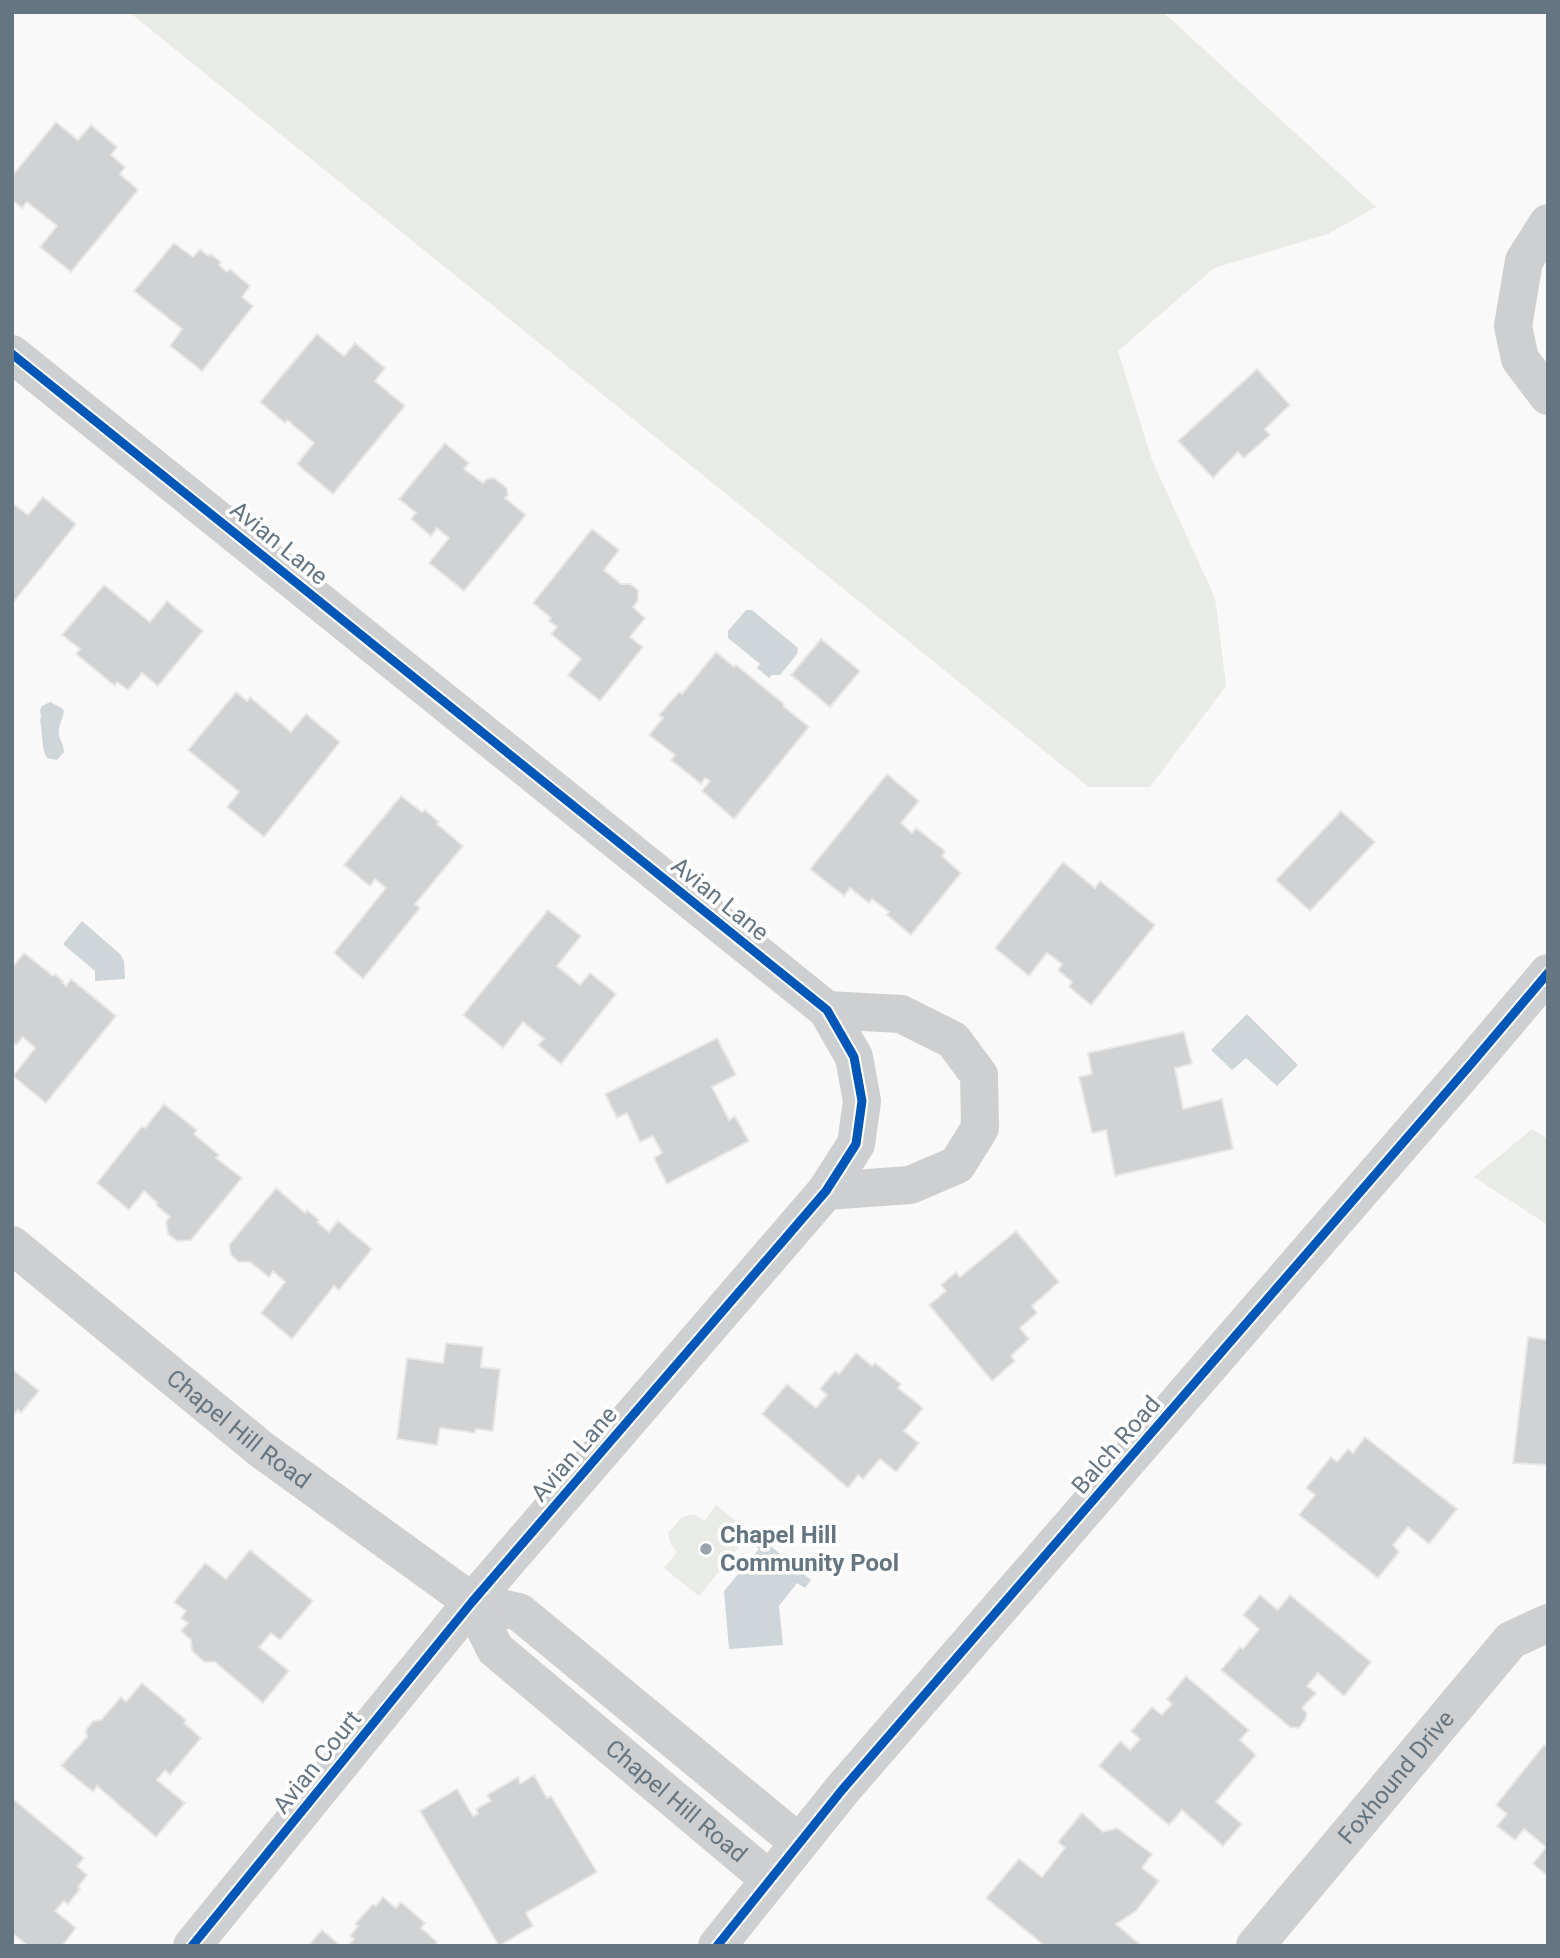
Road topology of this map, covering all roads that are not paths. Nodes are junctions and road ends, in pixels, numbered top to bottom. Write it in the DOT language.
graph roads {
  1 [pos="1548,223"];
  2 [pos="12,354"];
  3 [pos="1548,396"];
  4 [pos="1548,973"];
  5 [pos="827,1010"];
  6 [pos="826,1191"];
  7 [pos="12,1245"];
  8 [pos="472,1602"];
  9 [pos="1548,1623"];
  10 [pos="799,1843"];
  11 [pos="769,1880"];
  12 [pos="192,1946"];
  13 [pos="717,1946"];
  14 [pos="1255,1946"];
  1 -- 3 [label="street"];
  2 -- 5 [label="street, Avian Lane"];
  4 -- 10 [label="street, Balch Road"];
  5 -- 6 [label="street, Avian Lane"];
  5 -- 6 [label="street"];
  6 -- 8 [label="street, Avian Lane"];
  7 -- 8 [label="street, Chapel Hill Road"];
  8 -- 10 [label="street, Chapel Hill Road"];
  8 -- 11 [label="street, Chapel Hill Road"];
  8 -- 12 [label="street, Avian Court"];
  9 -- 14 [label="street, Foxhound Drive"];
  10 -- 11 [label="street, Balch Road"];
  11 -- 13 [label="street, Balch Road"];
}
